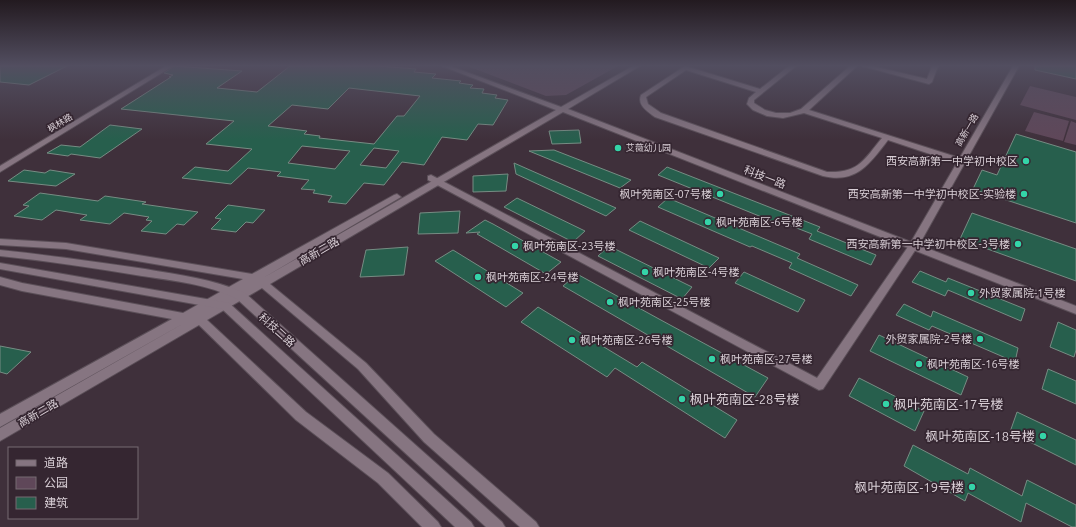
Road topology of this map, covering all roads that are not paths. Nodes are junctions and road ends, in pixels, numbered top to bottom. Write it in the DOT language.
graph roads {
  1 [pos="130,91"];
  2 [pos="513,91"];
  3 [pos="588,91"];
  4 [pos="591,91"];
  5 [pos="652,91"];
  6 [pos="760,91"];
  7 [pos="827,91"];
  8 [pos="1002,91"];
  9 [pos="559,108"];
  10 [pos="804,111"];
  11 [pos="886,138"];
  12 [pos="960,162"];
  13 [pos="0,170"];
  14 [pos="434,180"];
  15 [pos="0,242"];
  16 [pos="913,246"];
  17 [pos="0,253"];
  18 [pos="0,266"];
  19 [pos="260,280"];
  20 [pos="0,281"];
  21 [pos="237,294"];
  22 [pos="210,302"];
  23 [pos="225,306"];
  24 [pos="1076,310"];
  25 [pos="184,317"];
  26 [pos="200,320"];
  27 [pos="0,421"];
  28 [pos="0,435"];
  29 [pos="433,527"];
  30 [pos="466,527"];
  31 [pos="497,527"];
  32 [pos="531,527"];
  1 -- 13 [label="street, 枫林路"];
  2 -- 9 [label="street, 科技一路"];
  3 -- 9 [label="street, 高新二路"];
  4 -- 9 [label="street, 高新二路"];
  5 -- 11 [label="street"];
  6 -- 10 [label="street"];
  7 -- 10 [label="street"];
  8 -- 12 [label="street, 高新一路"];
  9 -- 14 [label="street, 高新二路"];
  9 -- 16 [label="street, 科技一路"];
  10 -- 11 [label="street"];
  11 -- 12 [label="street"];
  12 -- 16 [label="street, 高新一路"];
  14 -- 16 [label="street, 高新一路"];
  14 -- 19 [label="street, 高新二路"];
  15 -- 19 [label="street"];
  16 -- 24 [label="street, 科技一路"];
  17 -- 21 [label="street, 科技二路"];
  18 -- 22 [label="street, 科技二路"];
  19 -- 21 [label="street, 高新二路"];
  19 -- 32 [label="street"];
  20 -- 25 [label="street"];
  21 -- 22 [label="street, 高新二路"];
  21 -- 23 [label="street, 高新二路"];
  21 -- 31 [label="street, 科技二路"];
  22 -- 23 [label="street, 科技二路"];
  22 -- 25 [label="street, 高新二路"];
  23 -- 26 [label="street, 高新二路"];
  23 -- 30 [label="street, 科技二路"];
  25 -- 26 [label="street"];
  25 -- 27 [label="street, 高新二路"];
  26 -- 28 [label="street, 高新二路"];
  26 -- 29 [label="street"];
}
